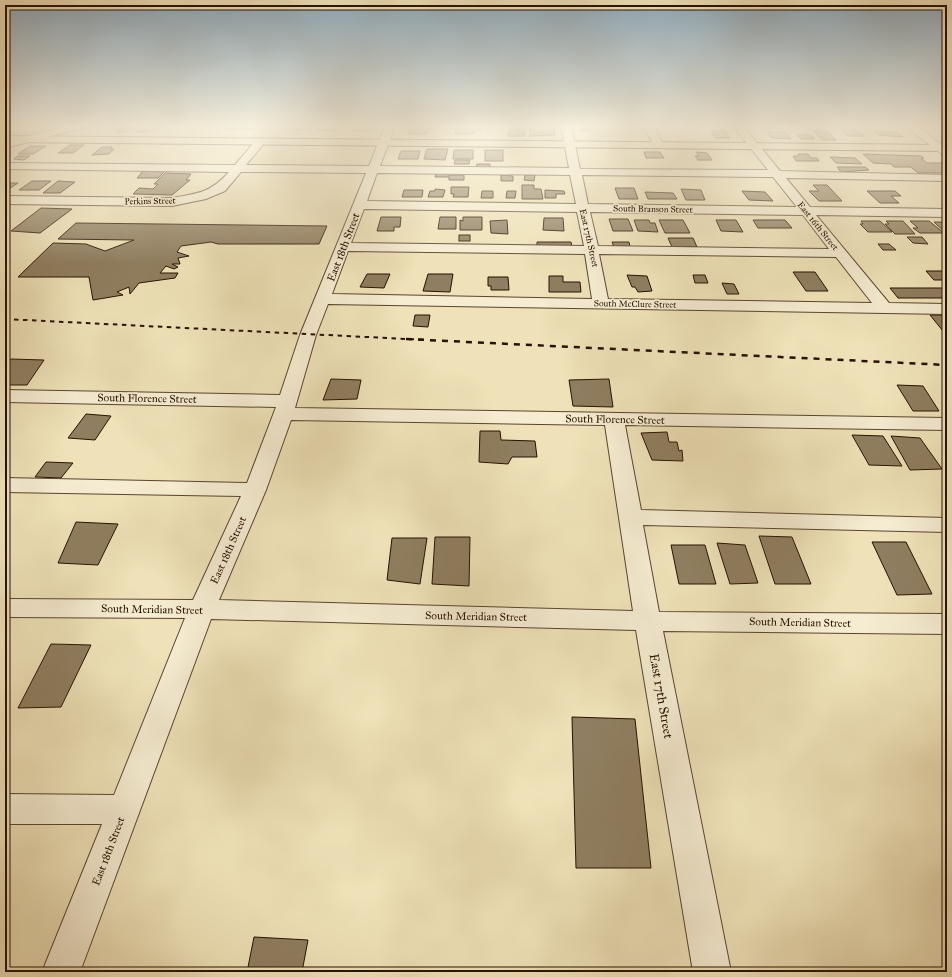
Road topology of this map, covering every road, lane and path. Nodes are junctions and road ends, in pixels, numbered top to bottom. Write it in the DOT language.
graph roads {
  1 [pos="372,171"];
  2 [pos="234,172"];
  3 [pos="432,172"];
  4 [pos="774,172"];
  5 [pos="575,173"];
  6 [pos="776,174"];
  7 [pos="947,178"];
  8 [pos="5,200"];
  9 [pos="359,205"];
  10 [pos="582,208"];
  11 [pos="806,211"];
  12 [pos="947,212"];
  13 [pos="343,247"];
  14 [pos="593,251"];
  15 [pos="839,253"];
  16 [pos="322,299"];
  17 [pos="601,303"];
  18 [pos="884,308"];
  19 [pos="947,308"];
  20 [pos="5,396"];
  21 [pos="286,407"];
  22 [pos="614,419"];
  23 [pos="947,424"];
  24 [pos="5,485"];
  25 [pos="255,490"];
  26 [pos="630,517"];
  27 [pos="947,526"];
  28 [pos="5,608"];
  29 [pos="202,609"];
  30 [pos="648,621"];
  31 [pos="947,624"];
  32 [pos="5,809"];
  33 [pos="124,810"];
  34 [pos="61,972"];
  35 [pos="712,972"];
  1 -- 9 [label="street, East 18th Street"];
  2 -- 8 [label="street, Perkins Street"];
  3 -- 5 [label="street"];
  4 -- 6 [label="street, East 16th Street"];
  5 -- 6 [label="street"];
  5 -- 10 [label="street, East 17th Street"];
  6 -- 7 [label="street"];
  6 -- 11 [label="street, East 16th Street"];
  9 -- 10 [label="street, South Branson Street"];
  9 -- 13 [label="street, East 18th Street"];
  10 -- 11 [label="street, South Branson Street"];
  10 -- 14 [label="street, East 17th Street"];
  11 -- 12 [label="street, South Branson Street"];
  11 -- 15 [label="street, East 16th Street"];
  13 -- 14 [label="street"];
  13 -- 16 [label="street, East 18th Street"];
  14 -- 15 [label="street"];
  14 -- 17 [label="street, East 17th Street"];
  15 -- 18 [label="street, East 16th Street"];
  16 -- 17 [label="street, South McClure Street"];
  16 -- 21 [label="street, East 18th Street"];
  17 -- 18 [label="street, South McClure Street"];
  18 -- 19 [label="street, South McClure Street"];
  20 -- 21 [label="street, South Florence Street"];
  21 -- 22 [label="street, South Florence Street"];
  21 -- 25 [label="street, East 18th Street"];
  22 -- 23 [label="street, South Florence Street"];
  22 -- 26 [label="street, East 17th Street"];
  24 -- 25 [label="street"];
  25 -- 29 [label="street, East 18th Street"];
  26 -- 27 [label="street"];
  26 -- 30 [label="street, East 17th Street"];
  28 -- 29 [label="street, South Meridian Street"];
  29 -- 30 [label="street, South Meridian Street"];
  29 -- 33 [label="street, East 18th Street"];
  30 -- 31 [label="street, South Meridian Street"];
  30 -- 35 [label="street, East 17th Street"];
  32 -- 33 [label="street"];
  33 -- 34 [label="street, East 18th Street"];
}
